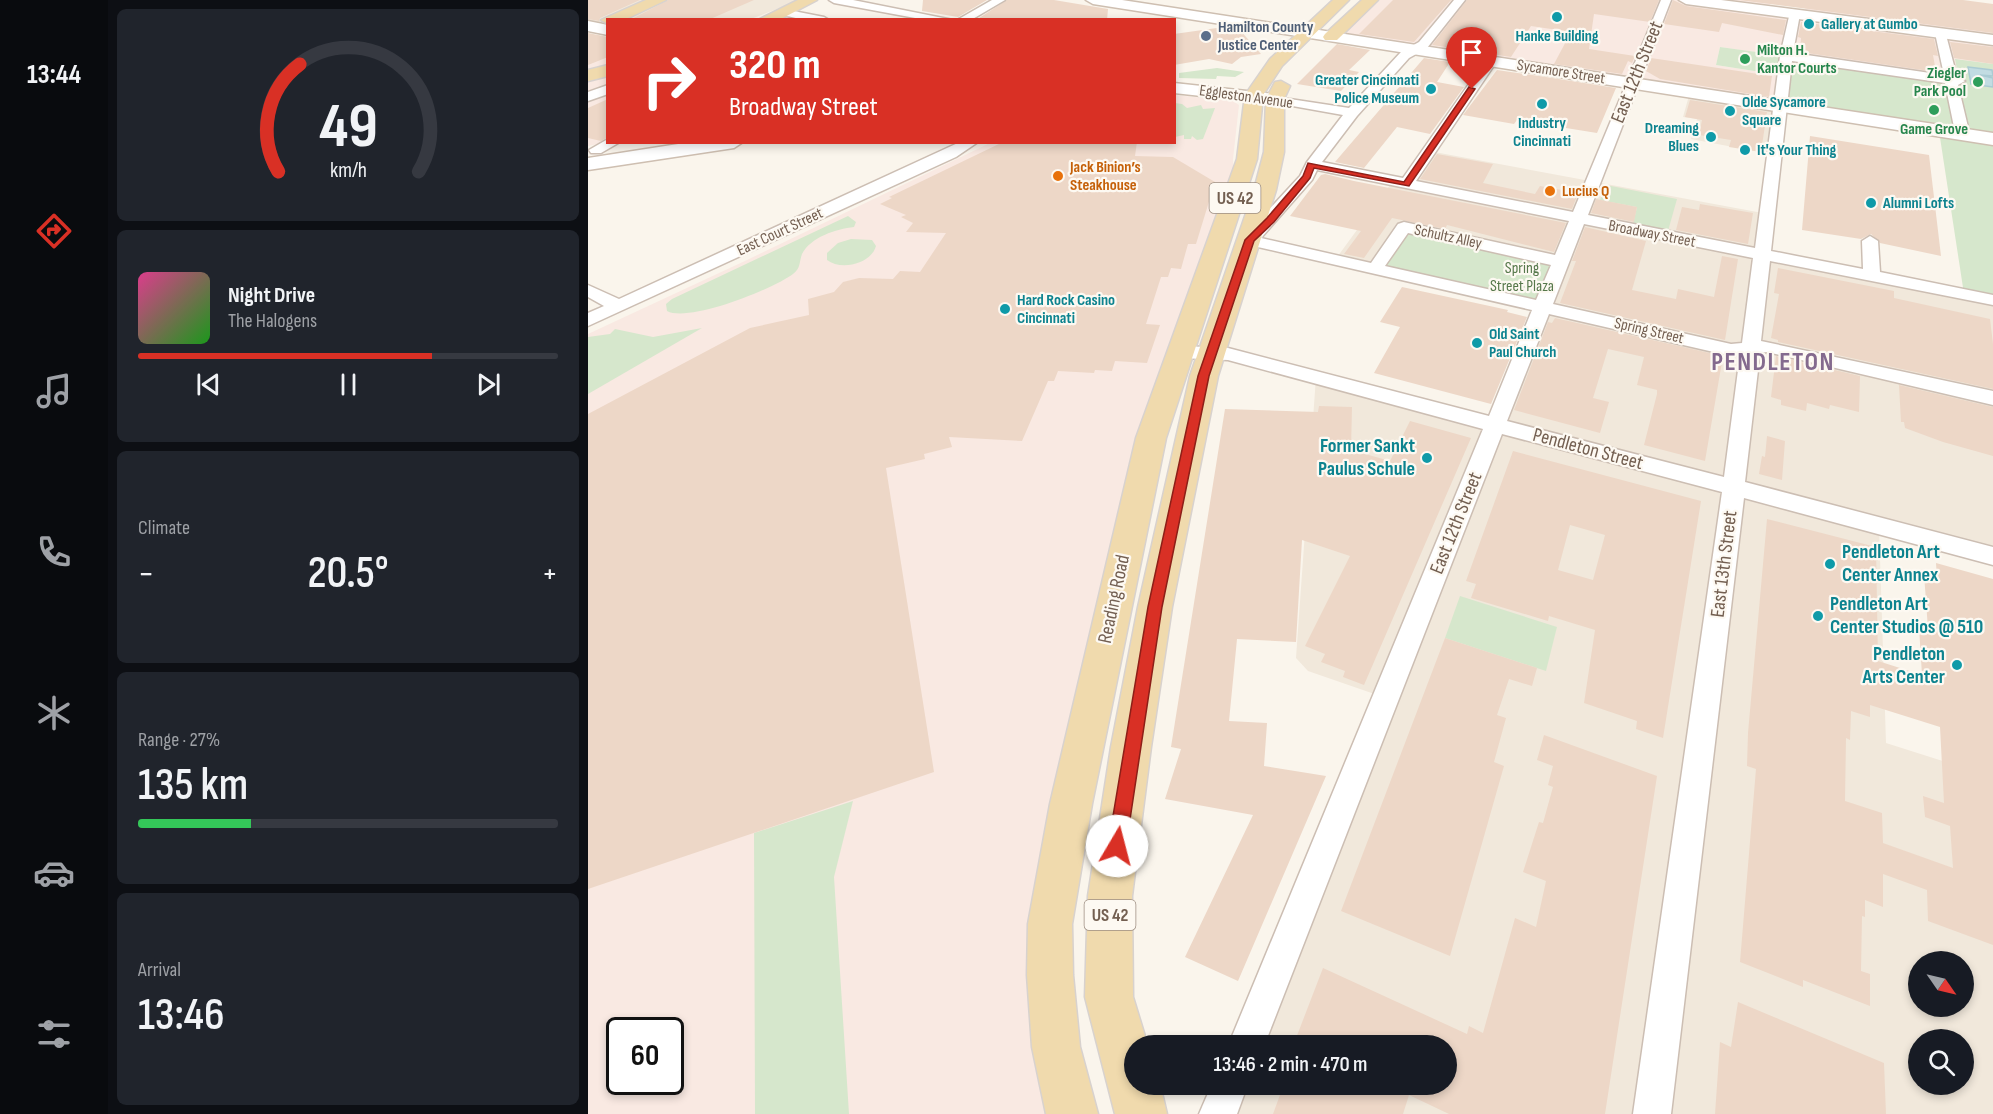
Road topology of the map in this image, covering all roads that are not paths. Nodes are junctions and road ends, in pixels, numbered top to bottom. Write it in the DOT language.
graph roads {
  1 [pos="659,0"];
  2 [pos="810,0"];
  3 [pos="834,0"];
  4 [pos="999,0"];
  5 [pos="1093,0"];
  6 [pos="1342,0"];
  7 [pos="1371,0"];
  8 [pos="1460,0"];
  9 [pos="1666,0"];
  10 [pos="1686,0"];
  11 [pos="1820,0"];
  12 [pos="1122,2"];
  13 [pos="783,12"];
  14 [pos="1794,14"];
  15 [pos="1818,17"];
  16 [pos="613,18"];
  17 [pos="770,18"];
  18 [pos="814,18"];
  19 [pos="937,18"];
  20 [pos="966,18"];
  21 [pos="1306,33"];
  22 [pos="1941,33"];
  23 [pos="1331,37"];
  24 [pos="1993,40"];
  25 [pos="1415,50"];
  26 [pos="1311,54"];
  27 [pos="1786,56"];
  28 [pos="1491,61"];
  29 [pos="606,70"];
  30 [pos="1293,72"];
  31 [pos="588,76"];
  32 [pos="1955,80"];
  33 [pos="1633,83"];
  34 [pos="1176,88"];
  35 [pos="606,90"];
  36 [pos="1265,97"];
  37 [pos="588,98"];
  38 [pos="1780,106"];
  39 [pos="1352,112"];
  40 [pos="1961,127"];
  41 [pos="1993,139"];
  42 [pos="644,144"];
  43 [pos="706,144"];
  44 [pos="967,144"];
  45 [pos="596,152"];
  46 [pos="1311,165"];
  47 [pos="1406,185"];
  48 [pos="1578,219"];
  49 [pos="1249,240"];
  50 [pos="1870,241"];
  51 [pos="1763,255"];
  52 [pos="1562,262"];
  53 [pos="1375,269"];
  54 [pos="1872,276"];
  55 [pos="588,290"];
  56 [pos="1993,300"];
  57 [pos="618,306"];
  58 [pos="1543,308"];
  59 [pos="588,320"];
  60 [pos="1751,348"];
  61 [pos="1196,353"];
  62 [pos="1993,398"];
  63 [pos="1496,424"];
  64 [pos="1734,488"];
  65 [pos="1993,556"];
  66 [pos="1250,1035"];
  67 [pos="1124,1049"];
  68 [pos="1137,1095"];
  69 [pos="1226,1095"];
  70 [pos="1072,1114"];
  71 [pos="1141,1114"];
  72 [pos="1218,1114"];
  73 [pos="1652,1114"];
  1 -- 16 [label="main road"];
  2 -- 13 [label="main road"];
  3 -- 19 [label="street"];
  4 -- 20 [label="street"];
  5 -- 12 [label="main road, Sycamore Street"];
  6 -- 21 [label="main road, US 42"];
  7 -- 23 [label="main road"];
  8 -- 25 [label="street, Reading Road"];
  9 -- 33 [label="street, East 12th Street"];
  10 -- 14 [label="main road"];
  11 -- 15 [label="main road"];
  12 -- 21 [label="main road, Sycamore Street"];
  13 -- 17 [label="main road"];
  13 -- 18 [label="street"];
  14 -- 15 [label="main road"];
  14 -- 27 [label="street, East 13th Street"];
  15 -- 22 [label="main road"];
  21 -- 23 [label="main road, Sycamore Street"];
  21 -- 36 [label="main road, US 42"];
  22 -- 24 [label="main road"];
  22 -- 32 [label="street"];
  23 -- 25 [label="main road, Sycamore Street"];
  23 -- 26 [label="main road"];
  25 -- 28 [label="main road, Sycamore Street"];
  25 -- 39 [label="street, Reading Road"];
  27 -- 32 [label="street"];
  27 -- 38 [label="street, East 13th Street"];
  28 -- 33 [label="main road, Sycamore Street"];
  28 -- 47 [label="street"];
  29 -- 31 [label="main road"];
  30 -- 36 [label="main road, US 42"];
  32 -- 40 [label="street"];
  33 -- 38 [label="main road, Sycamore Street"];
  33 -- 48 [label="street, East 12th Street"];
  34 -- 36 [label="main road, Eggleston Avenue"];
  35 -- 37 [label="street"];
  36 -- 39 [label="street, Eggleston Avenue"];
  36 -- 49 [label="main road, Reading Road / US 42"];
  36 -- 61 [label="main road, Reading Road / US 42"];
  38 -- 41 [label="main road, Sycamore Street"];
  38 -- 51 [label="street, East 13th Street"];
  39 -- 46 [label="street, Reading Road"];
  42 -- 45 [label="main road"];
  43 -- 45 [label="main road"];
  44 -- 57 [label="street, East Court Street"];
  46 -- 47 [label="street, Broadway Street"];
  46 -- 49 [label="street, Reading Road"];
  47 -- 48 [label="street, Broadway Street"];
  48 -- 51 [label="street, Broadway Street"];
  48 -- 52 [label="street, East 12th Street"];
  49 -- 53 [label="street, Spring Street"];
  49 -- 61 [label="main road, Reading Road / US 42"];
  50 -- 54 [label="street"];
  51 -- 54 [label="street, Broadway Street"];
  51 -- 60 [label="street, East 13th Street"];
  52 -- 53 [label="street, Schultz Alley"];
  52 -- 58 [label="street, East 12th Street"];
  53 -- 58 [label="street, Spring Street"];
  54 -- 56 [label="street, Broadway Street"];
  55 -- 57 [label="street"];
  57 -- 59 [label="street, East Court Street"];
  58 -- 60 [label="street, Spring Street"];
  58 -- 63 [label="street, East 12th Street"];
  60 -- 62 [label="street, Spring Street"];
  60 -- 64 [label="street, East 13th Street"];
  61 -- 63 [label="street, Pendleton Street"];
  61 -- 67 [label="main road, Reading Road / US 42"];
  61 -- 70 [label="main road, Reading Road / US 42"];
  63 -- 64 [label="street, Pendleton Street"];
  63 -- 66 [label="street, East 12th Street"];
  64 -- 65 [label="street, Pendleton Street"];
  64 -- 73 [label="street, East 13th Street"];
  68 -- 71 [label="main road, Reading Road / US 42"];
  69 -- 72 [label="street"];
}
